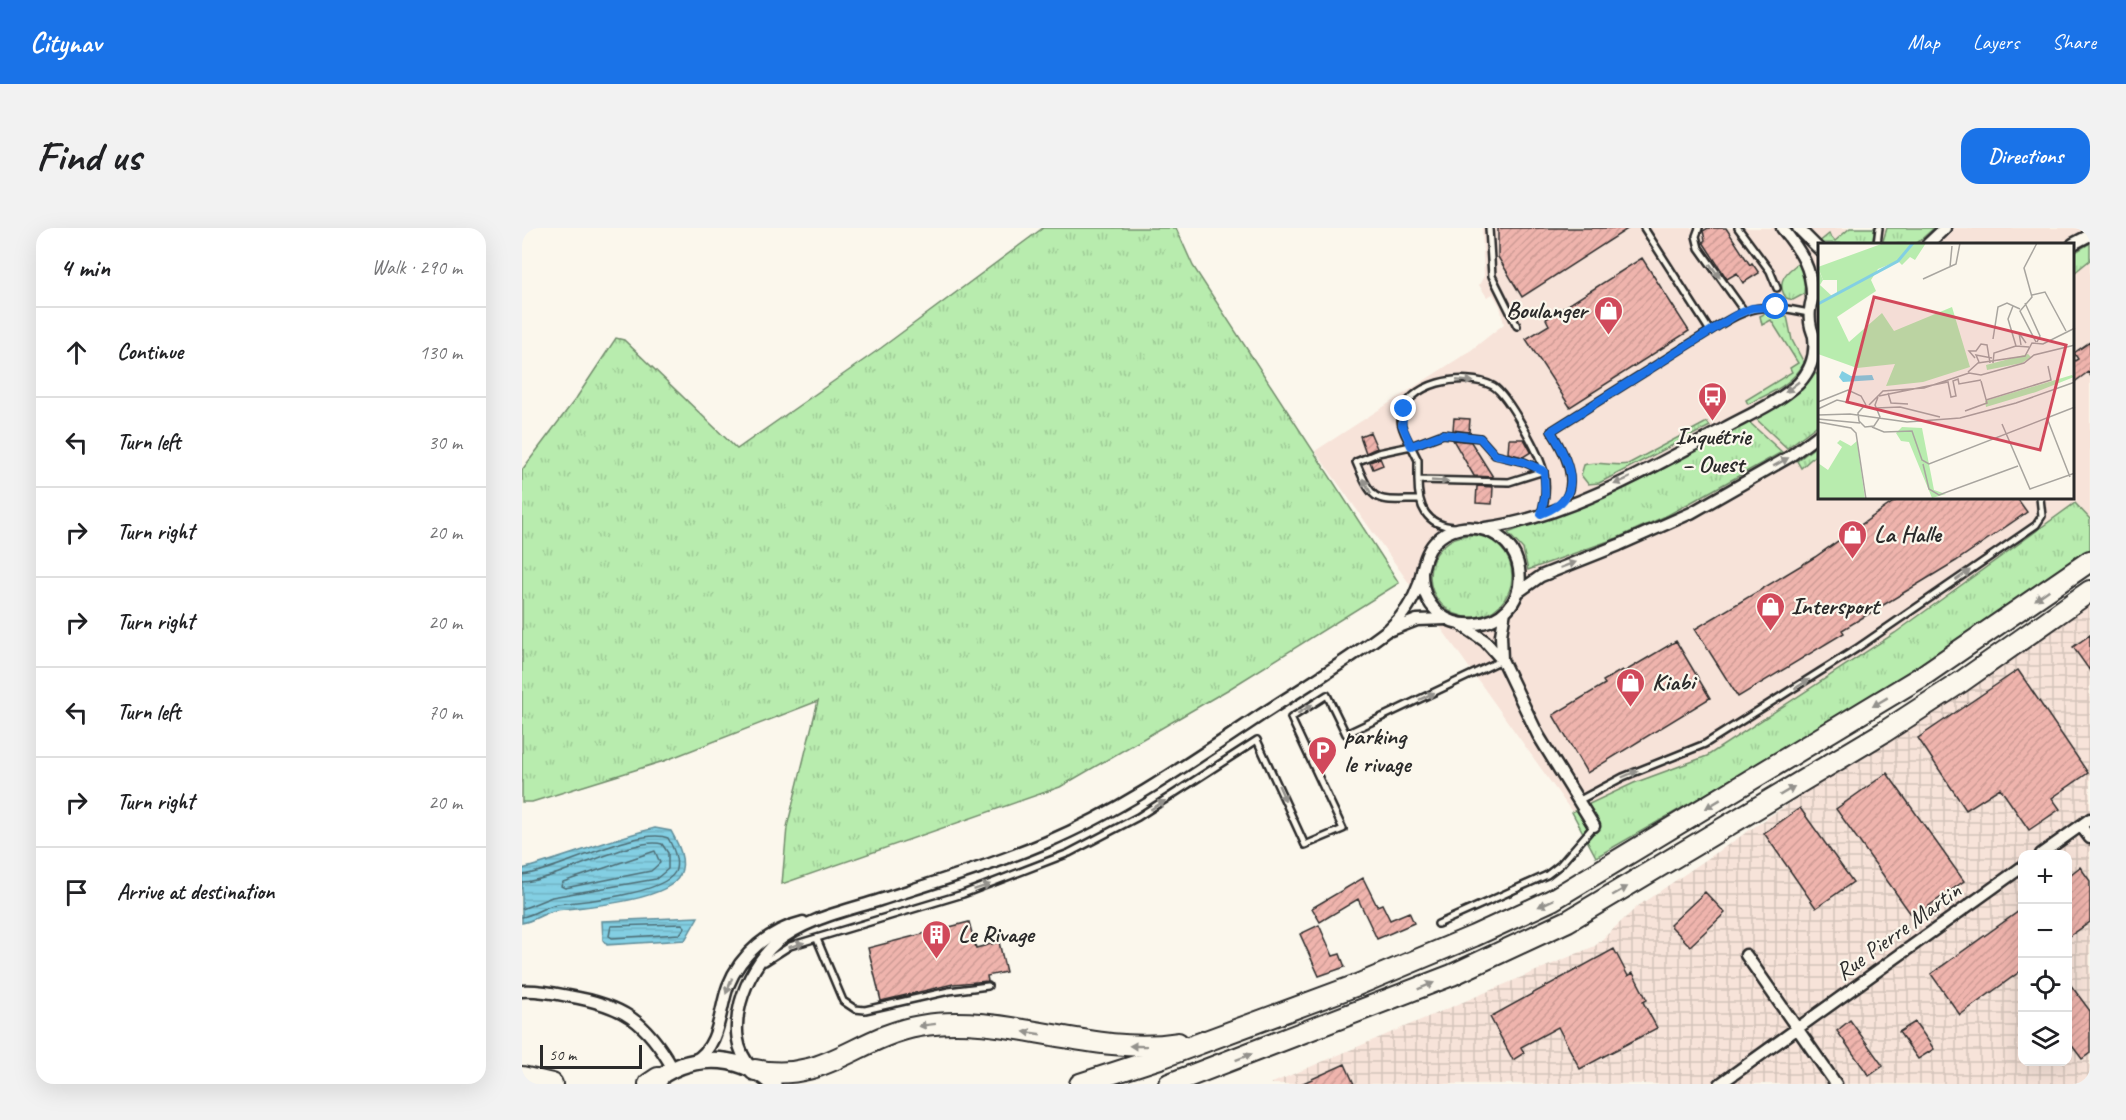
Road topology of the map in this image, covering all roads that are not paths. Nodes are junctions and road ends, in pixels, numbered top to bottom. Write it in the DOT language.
graph roads {
  1 [pos="1489,228"];
  2 [pos="1644,228"];
  3 [pos="1699,228"];
  4 [pos="1738,228"];
  5 [pos="1782,228"];
  6 [pos="1798,228"];
  7 [pos="1879,228"];
  8 [pos="1945,228"];
  9 [pos="2090,235"];
  10 [pos="1877,243"];
  11 [pos="1929,243"];
  12 [pos="2075,243"];
  13 [pos="1818,248"];
  14 [pos="1777,288"];
  15 [pos="1818,288"];
  16 [pos="1812,298"];
  17 [pos="1744,311"];
  18 [pos="1809,313"];
  19 [pos="1517,326"];
  20 [pos="1710,332"];
  21 [pos="1817,341"];
  22 [pos="1818,436"];
  23 [pos="1411,446"];
  24 [pos="1544,471"];
  25 [pos="1418,480"];
  26 [pos="1419,500"];
  27 [pos="2040,500"];
  28 [pos="1556,509"];
  29 [pos="1541,514"];
  30 [pos="1464,527"];
  31 [pos="1482,528"];
  32 [pos="2090,561"];
  33 [pos="1422,572"];
  34 [pos="2090,591"];
  35 [pos="1517,593"];
  36 [pos="1505,611"];
  37 [pos="1446,619"];
  38 [pos="1461,624"];
  39 [pos="1378,637"];
  40 [pos="1502,660"];
  41 [pos="1578,801"];
  42 [pos="2085,822"];
  43 [pos="1594,826"];
  44 [pos="2090,838"];
  45 [pos="2048,850"];
  46 [pos="2018,870"];
  47 [pos="821,918"];
  48 [pos="1438,924"];
  49 [pos="817,939"];
  50 [pos="1746,955"];
  51 [pos="748,977"];
  52 [pos="988,987"];
  53 [pos="522,991"];
  54 [pos="1257,1023"];
  55 [pos="1797,1029"];
  56 [pos="691,1062"];
  57 [pos="755,1070"];
  58 [pos="522,1077"];
  59 [pos="658,1079"];
  60 [pos="552,1084"];
  61 [pos="773,1084"];
  62 [pos="1080,1084"];
  63 [pos="1170,1084"];
  64 [pos="1720,1084"];
  65 [pos="1836,1084"];
  1 -- 19 [label="lane"];
  2 -- 20 [label="lane"];
  3 -- 17 [label="lane, one-way"];
  4 -- 14 [label="lane"];
  5 -- 16 [label="street"];
  6 -- 13 [label="street"];
  7 -- 10 [label="lane"];
  8 -- 11 [label="street"];
  9 -- 12 [label="street"];
  15 -- 16 [label="street"];
  16 -- 18 [label="street"];
  17 -- 18 [label="lane"];
  17 -- 20 [label="lane"];
  18 -- 21 [label="street"];
  20 -- 28 [label="lane"];
  21 -- 28 [label="street, one-way"];
  35 -- 22 [label="street, one-way"];
  23 -- 24 [label="lane"];
  23 -- 24 [label="lane, one-way"];
  23 -- 25 [label="lane"];
  26 -- 23 [label="lane, one-way"];
  25 -- 24 [label="lane, one-way"];
  24 -- 29 [label="lane"];
  25 -- 26 [label="lane"];
  26 -- 30 [label="lane"];
  41 -- 27 [label="lane, one-way"];
  28 -- 29 [label="street"];
  29 -- 31 [label="street"];
  30 -- 31 [label="street"];
  30 -- 33 [label="street"];
  31 -- 35 [label="street"];
  32 -- 54 [label="highway, one-way"];
  33 -- 37 [label="street"];
  33 -- 39 [label="street"];
  63 -- 34 [label="highway, one-way"];
  35 -- 36 [label="street"];
  36 -- 38 [label="street"];
  36 -- 40 [label="street"];
  37 -- 38 [label="street"];
  37 -- 39 [label="street"];
  38 -- 40 [label="street"];
  39 -- 47 [label="street"];
  40 -- 41 [label="street"];
  49 -- 40 [label="lane, one-way"];
  41 -- 43 [label="street"];
  42 -- 44 [label="street"];
  42 -- 45 [label="street"];
  43 -- 48 [label="lane"];
  46 -- 55 [label="street, Rue Pierre Martin"];
  47 -- 51 [label="street"];
  47 -- 56 [label="street, one-way"];
  51 -- 49 [label="lane, one-way"];
  49 -- 52 [label="lane"];
  50 -- 55 [label="street"];
  51 -- 57 [label="street"];
  53 -- 59 [label="street"];
  54 -- 57 [label="highway, one-way"];
  54 -- 62 [label="highway"];
  55 -- 64 [label="street, Rue Pierre Martin"];
  55 -- 65 [label="street"];
  56 -- 57 [label="street"];
  56 -- 59 [label="street"];
  57 -- 61 [label="street"];
  58 -- 60 [label="highway"];
}
